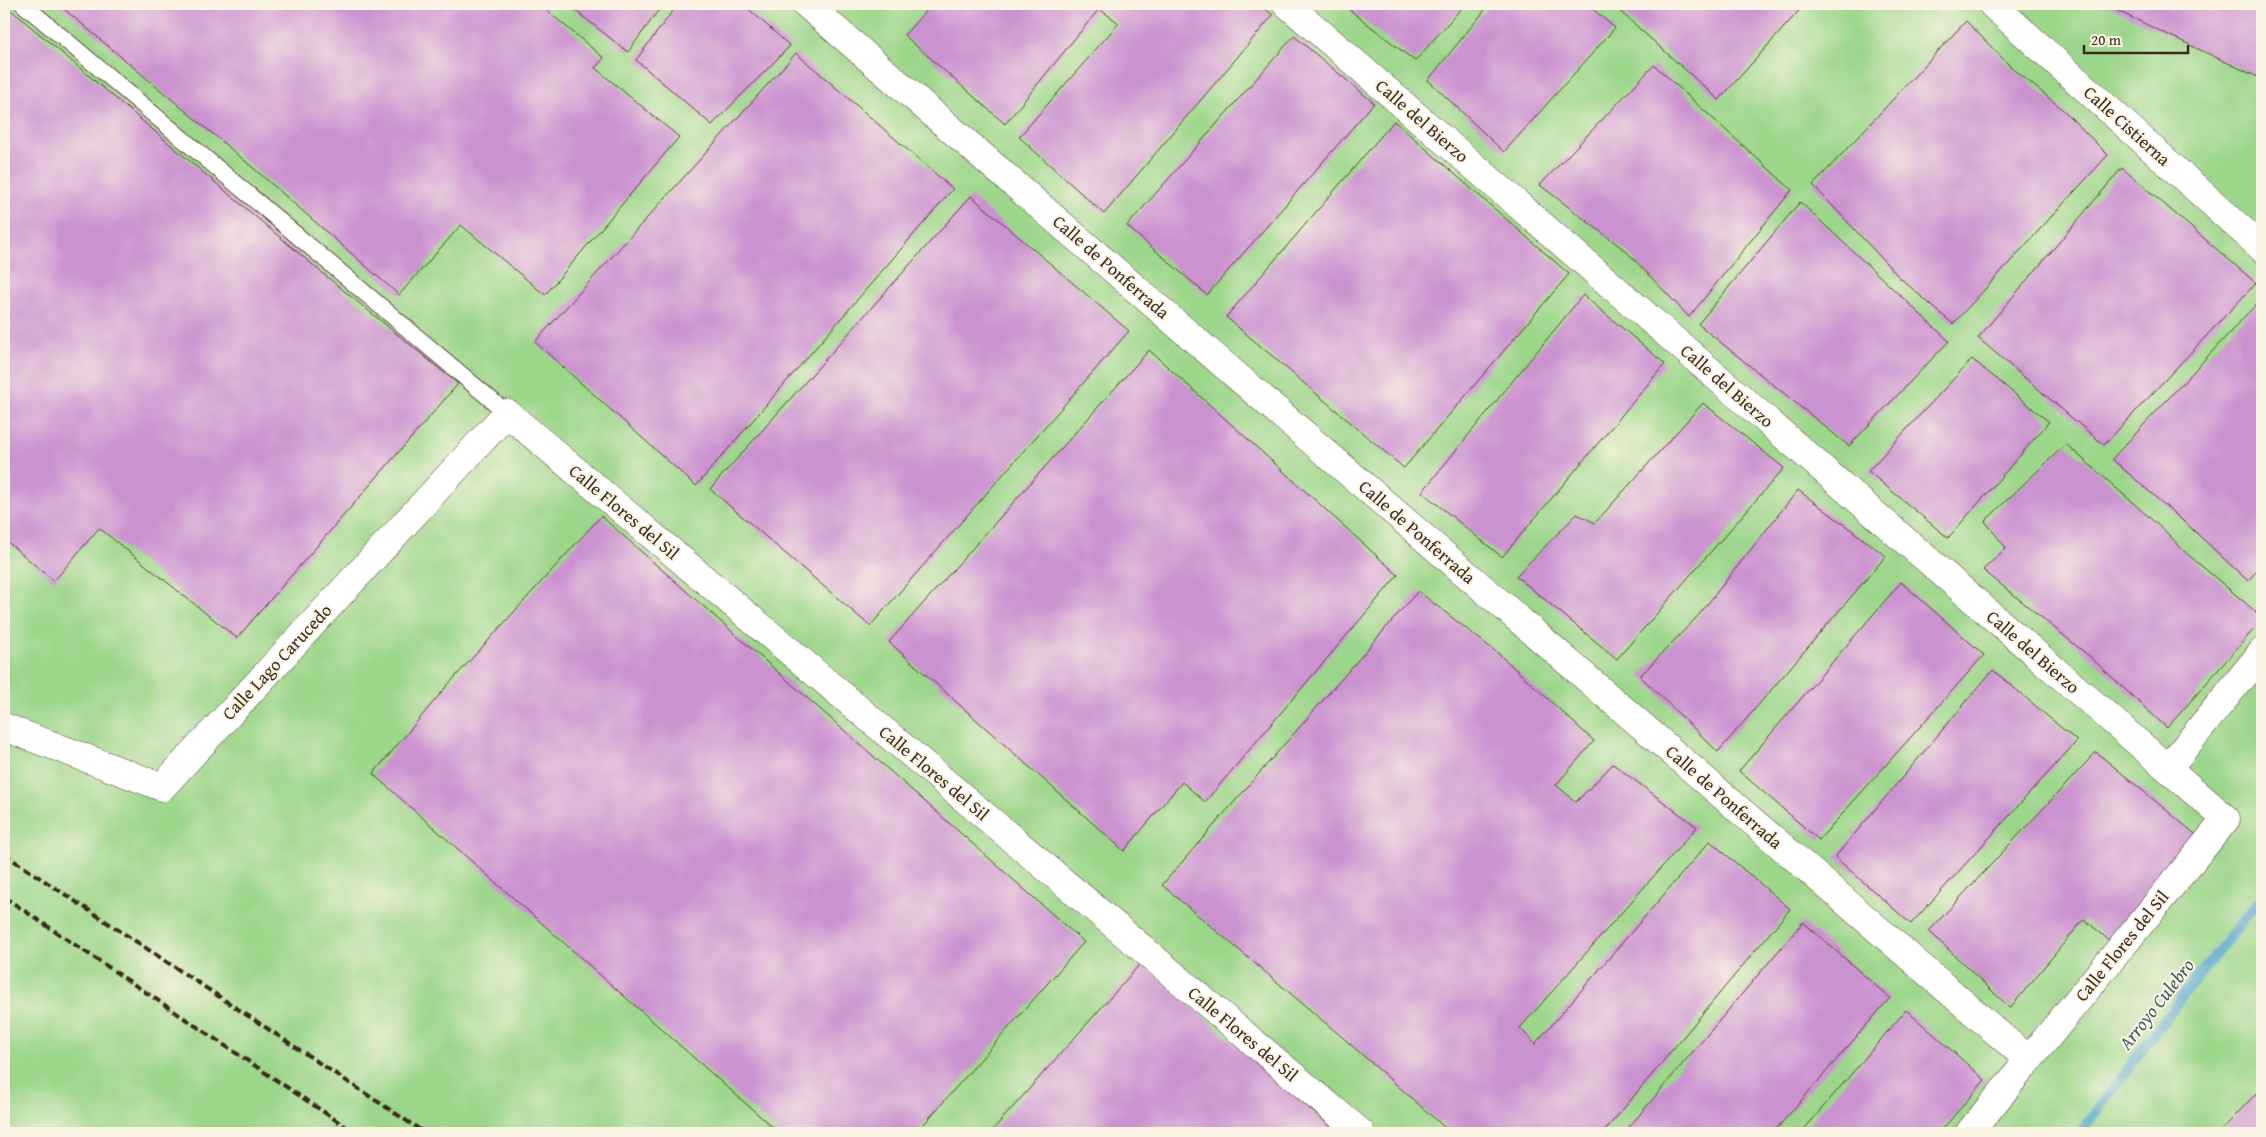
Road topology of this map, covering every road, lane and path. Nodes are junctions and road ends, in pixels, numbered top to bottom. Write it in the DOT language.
graph roads {
  1 [pos="22,4"];
  2 [pos="806,4"];
  3 [pos="1287,4"];
  4 [pos="1992,4"];
  5 [pos="2262,248"];
  6 [pos="507,413"];
  7 [pos="2262,652"];
  8 [pos="4,727"];
  9 [pos="2168,768"];
  10 [pos="2029,1060"];
  11 [pos="1361,1133"];
  12 [pos="1969,1133"];
  1 -- 6 [label="lane"];
  2 -- 10 [label="street, Calle de Ponferrada"];
  3 -- 9 [label="street, Calle del Bierzo"];
  4 -- 5 [label="street, Calle Cistierna"];
  6 -- 8 [label="street, Calle Lago Carucedo"];
  6 -- 11 [label="street, Calle Flores del Sil"];
  7 -- 9 [label="street"];
  9 -- 10 [label="street, Calle Flores del Sil"];
  10 -- 12 [label="street, Calle Flores del Sil"];
}
